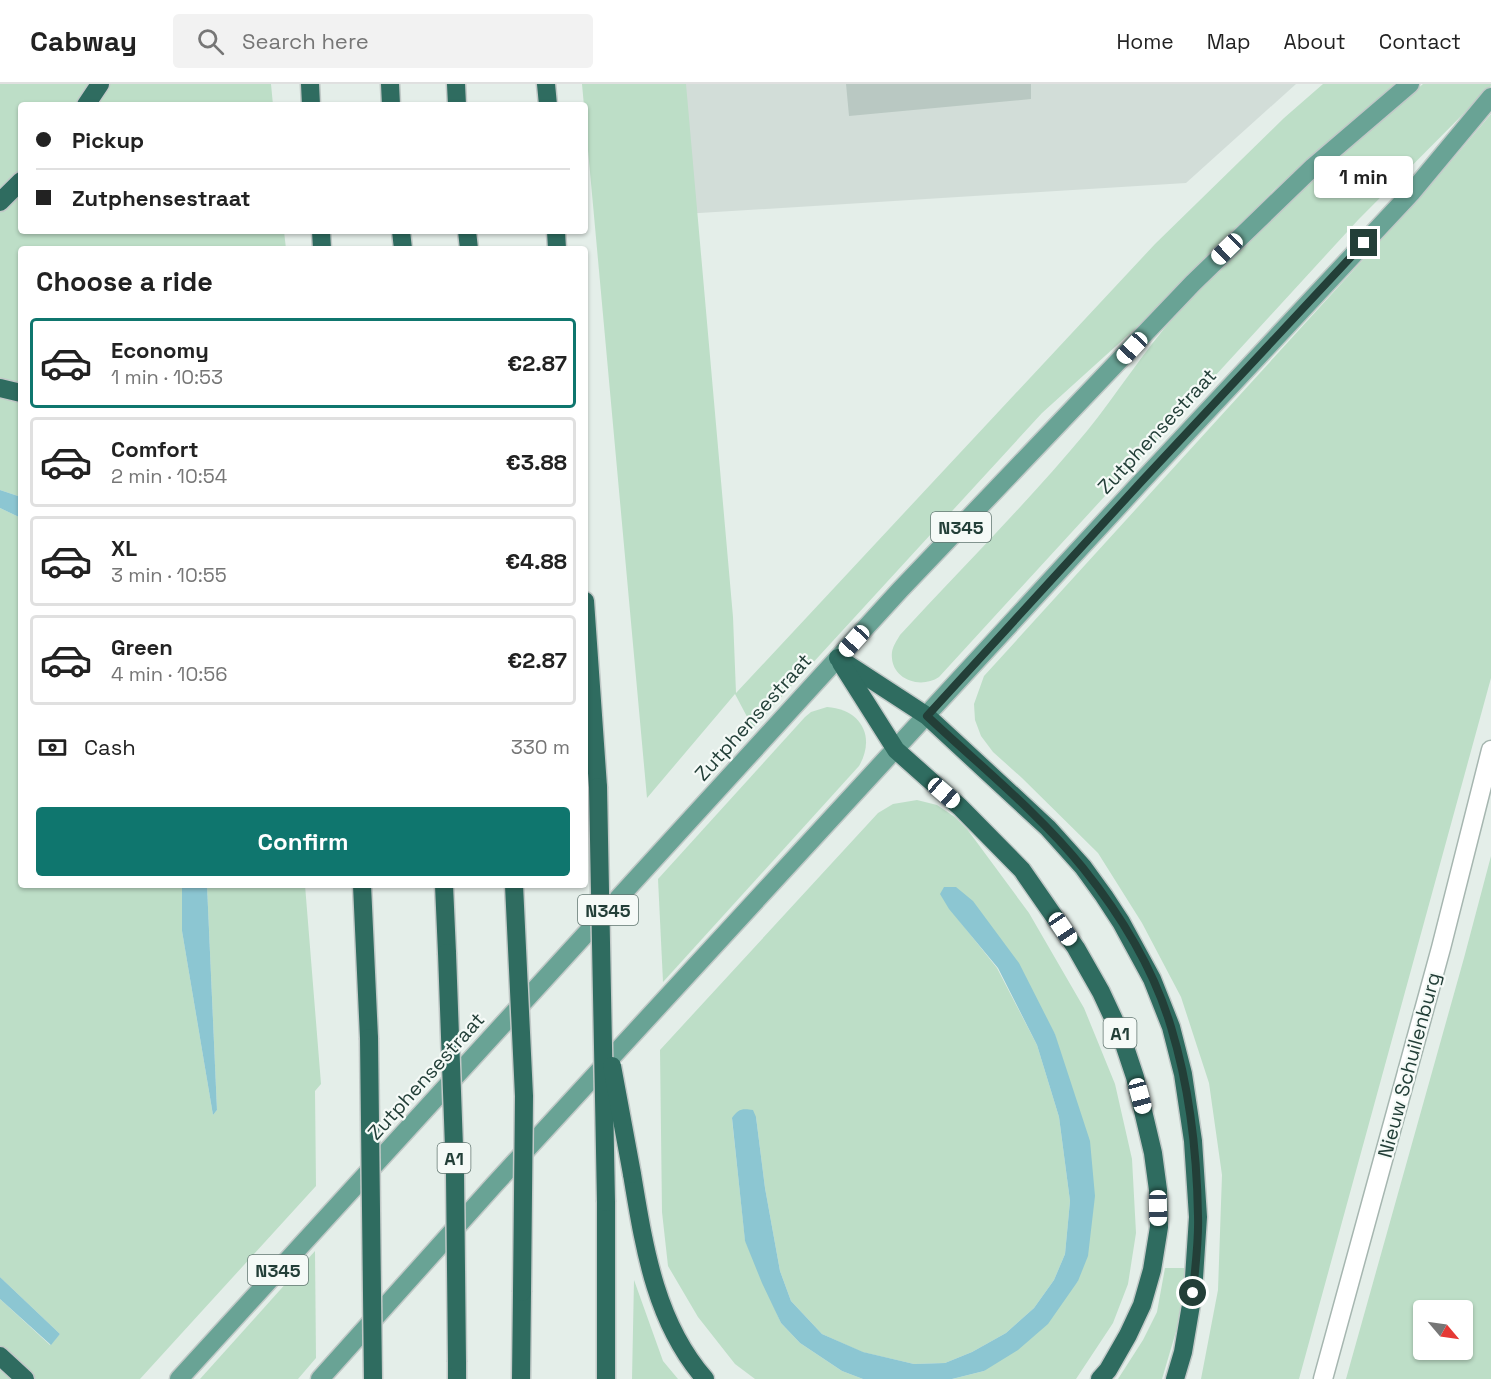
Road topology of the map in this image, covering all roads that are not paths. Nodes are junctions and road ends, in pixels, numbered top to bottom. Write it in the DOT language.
graph roads {
  1 [pos="100,84"];
  2 [pos="310,84"];
  3 [pos="390,84"];
  4 [pos="456,84"];
  5 [pos="546,84"];
  6 [pos="1410,84"];
  7 [pos="1491,97"];
  8 [pos="88,102"];
  9 [pos="311,102"];
  10 [pos="391,102"];
  11 [pos="457,102"];
  12 [pos="548,102"];
  13 [pos="18,185"];
  14 [pos="0,202"];
  15 [pos="0,388"];
  16 [pos="18,392"];
  17 [pos="588,648"];
  18 [pos="838,658"];
  19 [pos="927,716"];
  20 [pos="896,750"];
  21 [pos="1491,750"];
  22 [pos="354,888"];
  23 [pos="362,888"];
  24 [pos="444,888"];
  25 [pos="514,888"];
  26 [pos="364,945"];
  27 [pos="602,1012"];
  28 [pos="0,1356"];
  29 [pos="457,1371"];
  30 [pos="26,1379"];
  31 [pos="179,1379"];
  32 [pos="321,1379"];
  33 [pos="374,1379"];
  34 [pos="521,1379"];
  35 [pos="606,1379"];
  36 [pos="705,1379"];
  37 [pos="1100,1379"];
  38 [pos="1175,1379"];
  39 [pos="1323,1379"];
  1 -- 8 [label="highway"];
  2 -- 9 [label="highway"];
  3 -- 10 [label="highway"];
  4 -- 11 [label="highway"];
  5 -- 12 [label="highway"];
  6 -- 18 [label="main road, Zutphensestraat / N345"];
  7 -- 19 [label="main road, Zutphensestraat"];
  13 -- 14 [label="highway"];
  15 -- 16 [label="highway"];
  17 -- 27 [label="highway, bridge"];
  18 -- 19 [label="highway"];
  18 -- 20 [label="highway"];
  18 -- 31 [label="main road, Zutphensestraat / N345"];
  19 -- 20 [label="main road, Zutphensestraat"];
  19 -- 38 [label="highway"];
  20 -- 32 [label="main road, Zutphensestraat"];
  20 -- 37 [label="highway, A1"];
  21 -- 39 [label="street, Nieuw Schuilenburg"];
  22 -- 26 [label="highway"];
  23 -- 26 [label="highway"];
  24 -- 29 [label="highway, A1, bridge"];
  25 -- 34 [label="highway, bridge"];
  26 -- 33 [label="highway, bridge"];
  27 -- 35 [label="highway, bridge"];
  27 -- 36 [label="highway, bridge"];
  28 -- 30 [label="highway"];
}
